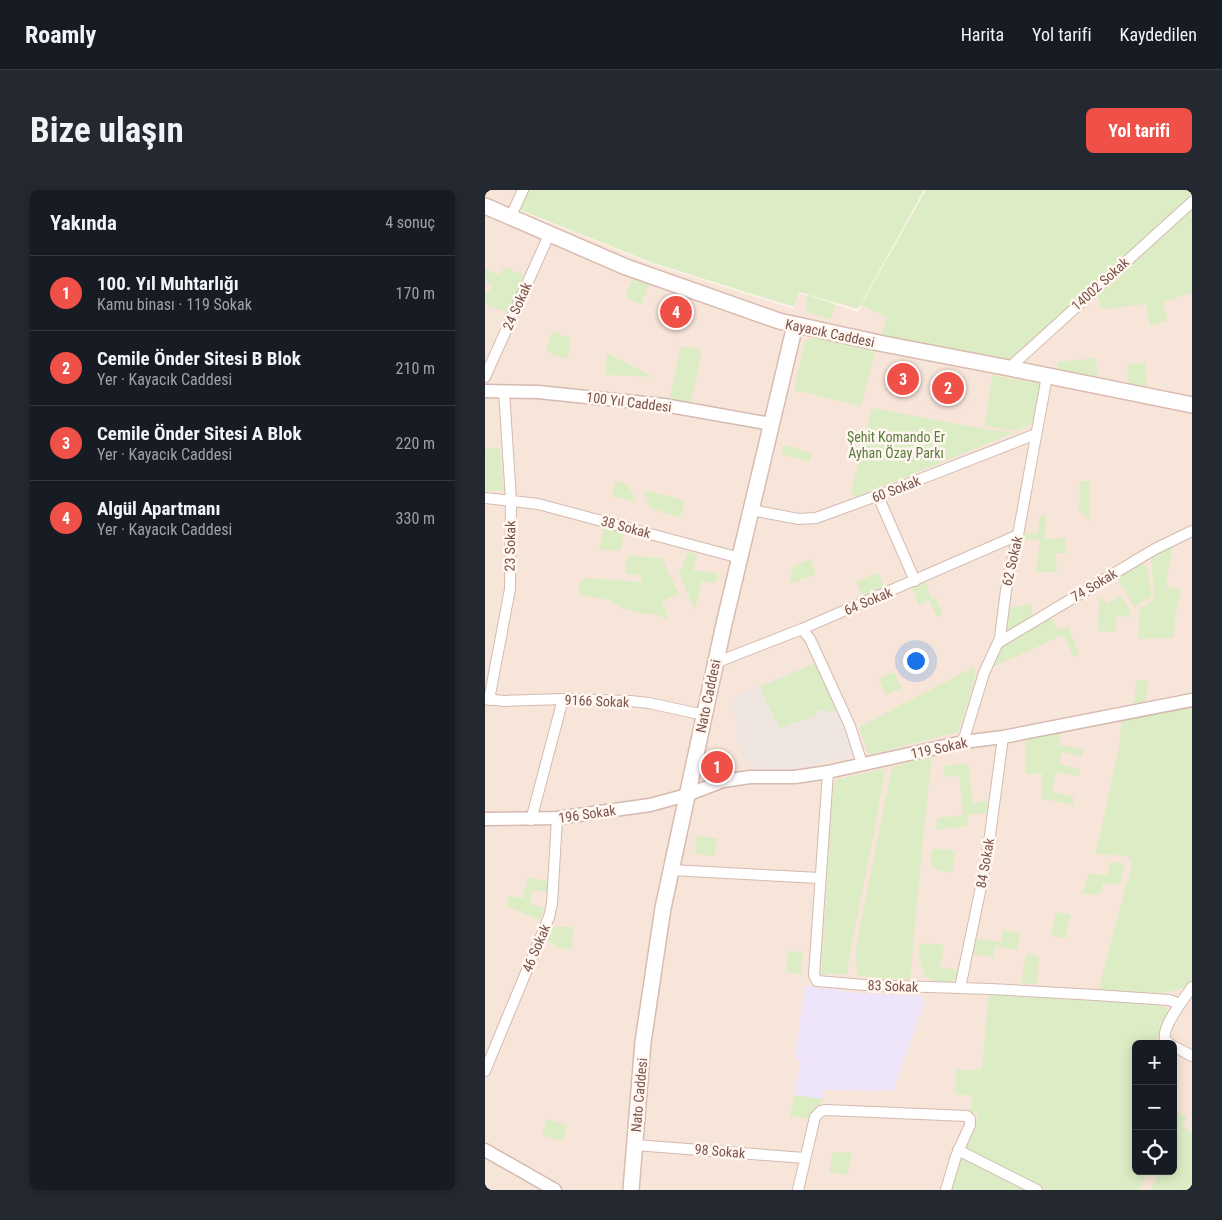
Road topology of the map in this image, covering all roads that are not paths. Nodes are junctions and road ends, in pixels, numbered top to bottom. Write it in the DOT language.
graph roads {
  1 [pos="523,190"];
  2 [pos="1192,202"];
  3 [pos="485,206"];
  4 [pos="511,218"];
  5 [pos="549,235"];
  6 [pos="795,325"];
  7 [pos="1009,368"];
  8 [pos="1047,376"];
  9 [pos="485,377"];
  10 [pos="485,391"];
  11 [pos="504,391"];
  12 [pos="1192,405"];
  13 [pos="771,424"];
  14 [pos="1036,434"];
  15 [pos="878,496"];
  16 [pos="485,498"];
  17 [pos="511,500"];
  18 [pos="751,510"];
  19 [pos="1192,531"];
  20 [pos="1018,535"];
  21 [pos="740,558"];
  22 [pos="915,581"];
  23 [pos="803,629"];
  24 [pos="998,643"];
  25 [pos="715,663"];
  26 [pos="487,699"];
  27 [pos="563,699"];
  28 [pos="1192,700"];
  29 [pos="704,715"];
  30 [pos="1003,737"];
  31 [pos="963,742"];
  32 [pos="862,764"];
  33 [pos="827,772"];
  34 [pos="687,795"];
  35 [pos="557,818"];
  36 [pos="485,819"];
  37 [pos="531,820"];
  38 [pos="671,870"];
  39 [pos="820,878"];
  40 [pos="960,988"];
  41 [pos="1192,988"];
  42 [pos="1180,1004"];
  43 [pos="1167,1040"];
  44 [pos="1177,1048"];
  45 [pos="1192,1056"];
  46 [pos="485,1071"];
  47 [pos="635,1144"];
  48 [pos="485,1150"];
  49 [pos="958,1150"];
  50 [pos="805,1158"];
  51 [pos="555,1190"];
  52 [pos="631,1190"];
  53 [pos="798,1190"];
  54 [pos="946,1190"];
  55 [pos="1037,1190"];
  1 -- 4 [label="street"];
  2 -- 7 [label="street, 14002 Sokak"];
  3 -- 4 [label="main road, Kayacık Caddesi"];
  4 -- 5 [label="main road, Kayacık Caddesi"];
  5 -- 6 [label="main road, Kayacık Caddesi"];
  5 -- 9 [label="street, 24 Sokak"];
  6 -- 7 [label="main road, Kayacık Caddesi"];
  6 -- 13 [label="main road, Nato Caddesi"];
  7 -- 8 [label="main road, Kayacık Caddesi"];
  8 -- 12 [label="main road, Kayacık Caddesi"];
  8 -- 14 [label="street, 62 Sokak"];
  10 -- 11 [label="street, 100 Yıl Caddesi"];
  11 -- 13 [label="street, 100 Yıl Caddesi"];
  11 -- 17 [label="street, 23 Sokak"];
  13 -- 18 [label="main road, Nato Caddesi"];
  14 -- 15 [label="street, 60 Sokak"];
  14 -- 20 [label="street, 62 Sokak"];
  15 -- 18 [label="street, 60 Sokak"];
  15 -- 22 [label="street"];
  16 -- 17 [label="street, 38 Sokak"];
  17 -- 21 [label="street, 38 Sokak"];
  17 -- 26 [label="street, 23 Sokak"];
  18 -- 21 [label="main road, Nato Caddesi"];
  19 -- 24 [label="street, 74 Sokak"];
  20 -- 22 [label="street, 64 Sokak"];
  20 -- 24 [label="street, 62 Sokak"];
  21 -- 25 [label="main road, Nato Caddesi"];
  22 -- 23 [label="street, 64 Sokak"];
  23 -- 25 [label="street, 64 Sokak"];
  23 -- 32 [label="street"];
  24 -- 31 [label="street, 62 Sokak"];
  25 -- 29 [label="main road, Nato Caddesi"];
  26 -- 27 [label="street, 9166 Sokak"];
  27 -- 29 [label="street, 9166 Sokak"];
  27 -- 37 [label="street"];
  28 -- 30 [label="street, 119 Sokak"];
  29 -- 34 [label="main road, Nato Caddesi"];
  30 -- 31 [label="street, 119 Sokak"];
  30 -- 40 [label="street, 84 Sokak"];
  31 -- 32 [label="street, 119 Sokak"];
  32 -- 33 [label="street, 119 Sokak"];
  33 -- 34 [label="street, 119 Sokak"];
  33 -- 39 [label="street, 83 Sokak"];
  34 -- 35 [label="street, 196 Sokak"];
  34 -- 38 [label="main road, Nato Caddesi"];
  35 -- 37 [label="street, 196 Sokak"];
  35 -- 46 [label="street, 46 Sokak"];
  36 -- 37 [label="street, 196 Sokak"];
  38 -- 39 [label="street"];
  38 -- 47 [label="main road, Nato Caddesi"];
  39 -- 40 [label="street, 83 Sokak"];
  40 -- 42 [label="street, 83 Sokak"];
  41 -- 42 [label="street"];
  42 -- 43 [label="street"];
  44 -- 45 [label="street"];
  47 -- 50 [label="street, 98 Sokak"];
  47 -- 52 [label="main road, Nato Caddesi"];
  48 -- 51 [label="street"];
  49 -- 50 [label="street"];
  49 -- 54 [label="street"];
  49 -- 55 [label="street"];
  50 -- 53 [label="street"];
}
